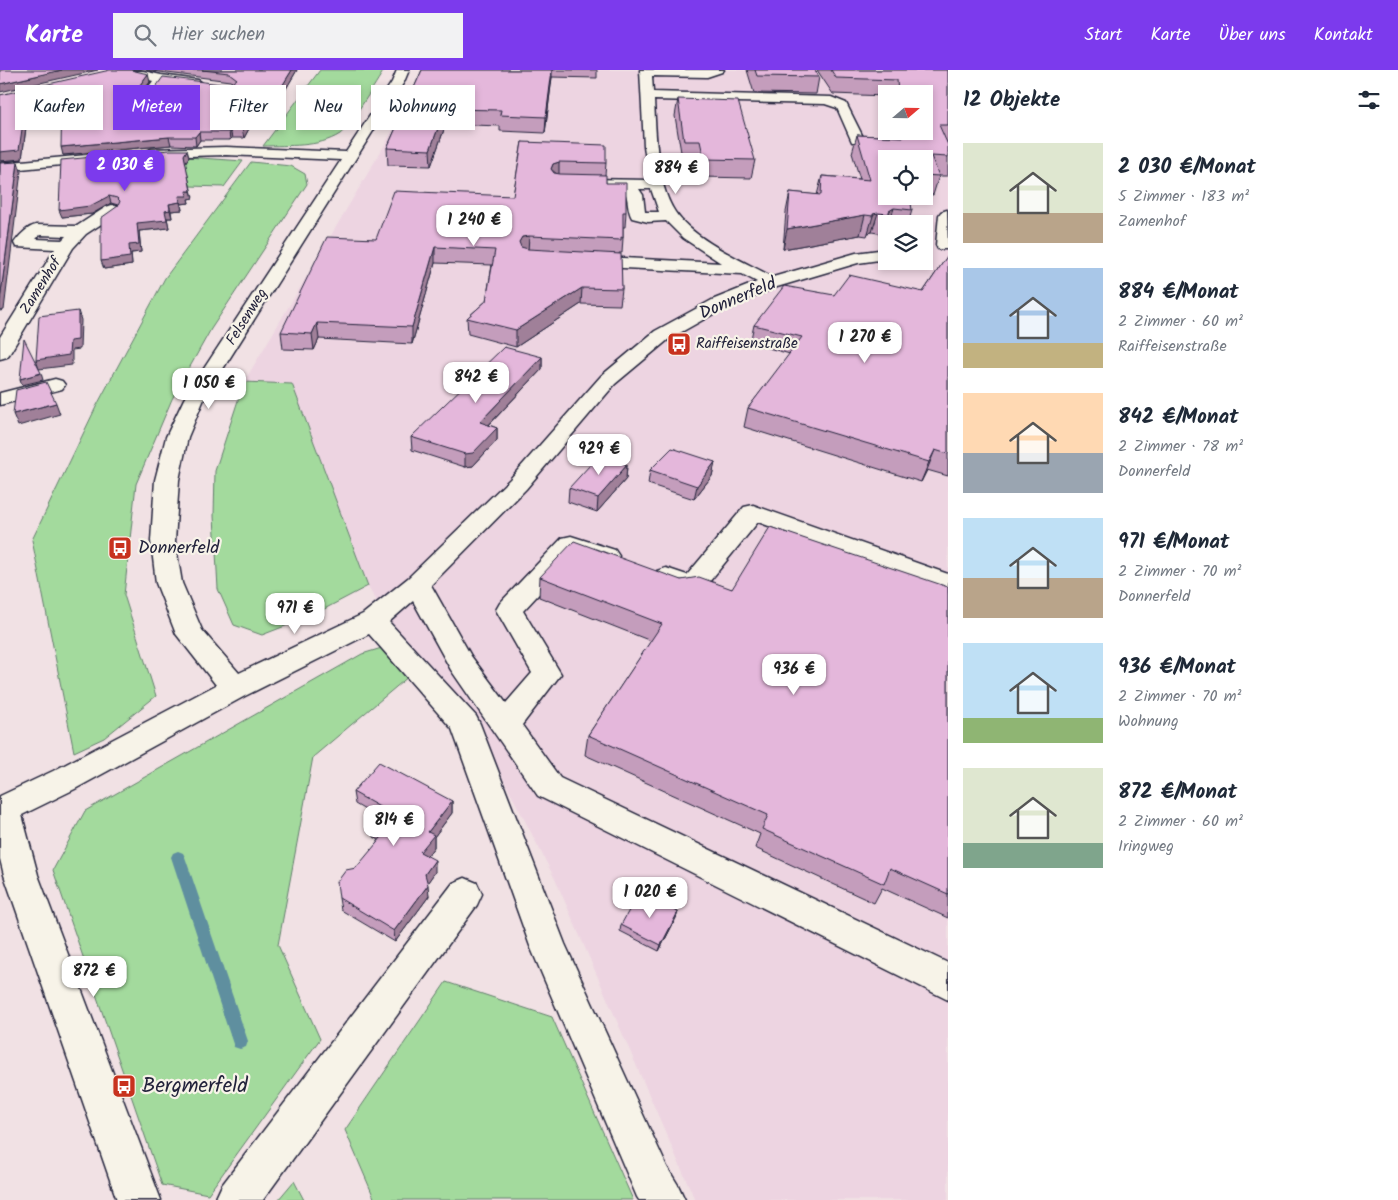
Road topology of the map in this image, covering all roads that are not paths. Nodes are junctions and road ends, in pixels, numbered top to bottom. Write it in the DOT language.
graph roads {
  1 [pos="403,70"];
  2 [pos="718,70"];
  3 [pos="119,71"];
  4 [pos="646,71"];
  5 [pos="161,79"];
  6 [pos="156,85"];
  7 [pos="210,85"];
  8 [pos="818,85"];
  9 [pos="648,96"];
  10 [pos="827,100"];
  11 [pos="857,139"];
  12 [pos="134,155"];
  13 [pos="115,156"];
  14 [pos="352,156"];
  15 [pos="0,167"];
  16 [pos="569,183"];
  17 [pos="629,184"];
  18 [pos="656,185"];
  19 [pos="112,210"];
  20 [pos="670,216"];
  21 [pos="947,222"];
  22 [pos="80,231"];
  23 [pos="66,245"];
  24 [pos="941,245"];
  25 [pos="878,255"];
  26 [pos="568,260"];
  27 [pos="747,269"];
  28 [pos="771,283"];
  29 [pos="0,353"];
  30 [pos="55,385"];
  31 [pos="0,399"];
  32 [pos="948,583"];
  33 [pos="417,584"];
  34 [pos="373,621"];
  35 [pos="235,688"];
  36 [pos="505,725"];
  37 [pos="2,809"];
  38 [pos="465,894"];
  39 [pos="948,982"];
  40 [pos="139,1200"];
  41 [pos="237,1200"];
  42 [pos="663,1200"];
  1 -- 14 [label="street, Felsenweg"];
  2 -- 4 [label="street"];
  3 -- 5 [label="street"];
  4 -- 9 [label="street"];
  5 -- 6 [label="street"];
  5 -- 7 [label="street"];
  8 -- 10 [label="street"];
  9 -- 10 [label="street"];
  9 -- 18 [label="street"];
  10 -- 11 [label="street"];
  12 -- 14 [label="street"];
  13 -- 15 [label="street"];
  14 -- 35 [label="street, Felsenweg"];
  16 -- 17 [label="street"];
  17 -- 18 [label="street"];
  17 -- 20 [label="street"];
  18 -- 20 [label="street"];
  19 -- 22 [label="street, Zamenhof"];
  20 -- 27 [label="street"];
  21 -- 24 [label="street"];
  22 -- 23 [label="street, Zamenhof"];
  22 -- 23 [label="street, Zamenhof"];
  23 -- 29 [label="street, Zamenhof"];
  25 -- 28 [label="street, Donnerfeld"];
  26 -- 27 [label="street"];
  27 -- 28 [label="street"];
  28 -- 33 [label="street, Donnerfeld"];
  30 -- 31 [label="street"];
  32 -- 36 [label="street"];
  33 -- 34 [label="street, Donnerfeld"];
  33 -- 36 [label="street"];
  34 -- 35 [label="street, Donnerfeld"];
  34 -- 42 [label="street"];
  35 -- 37 [label="street, Donnerfeld"];
  36 -- 39 [label="street"];
  37 -- 40 [label="street"];
  38 -- 41 [label="street"];
}
